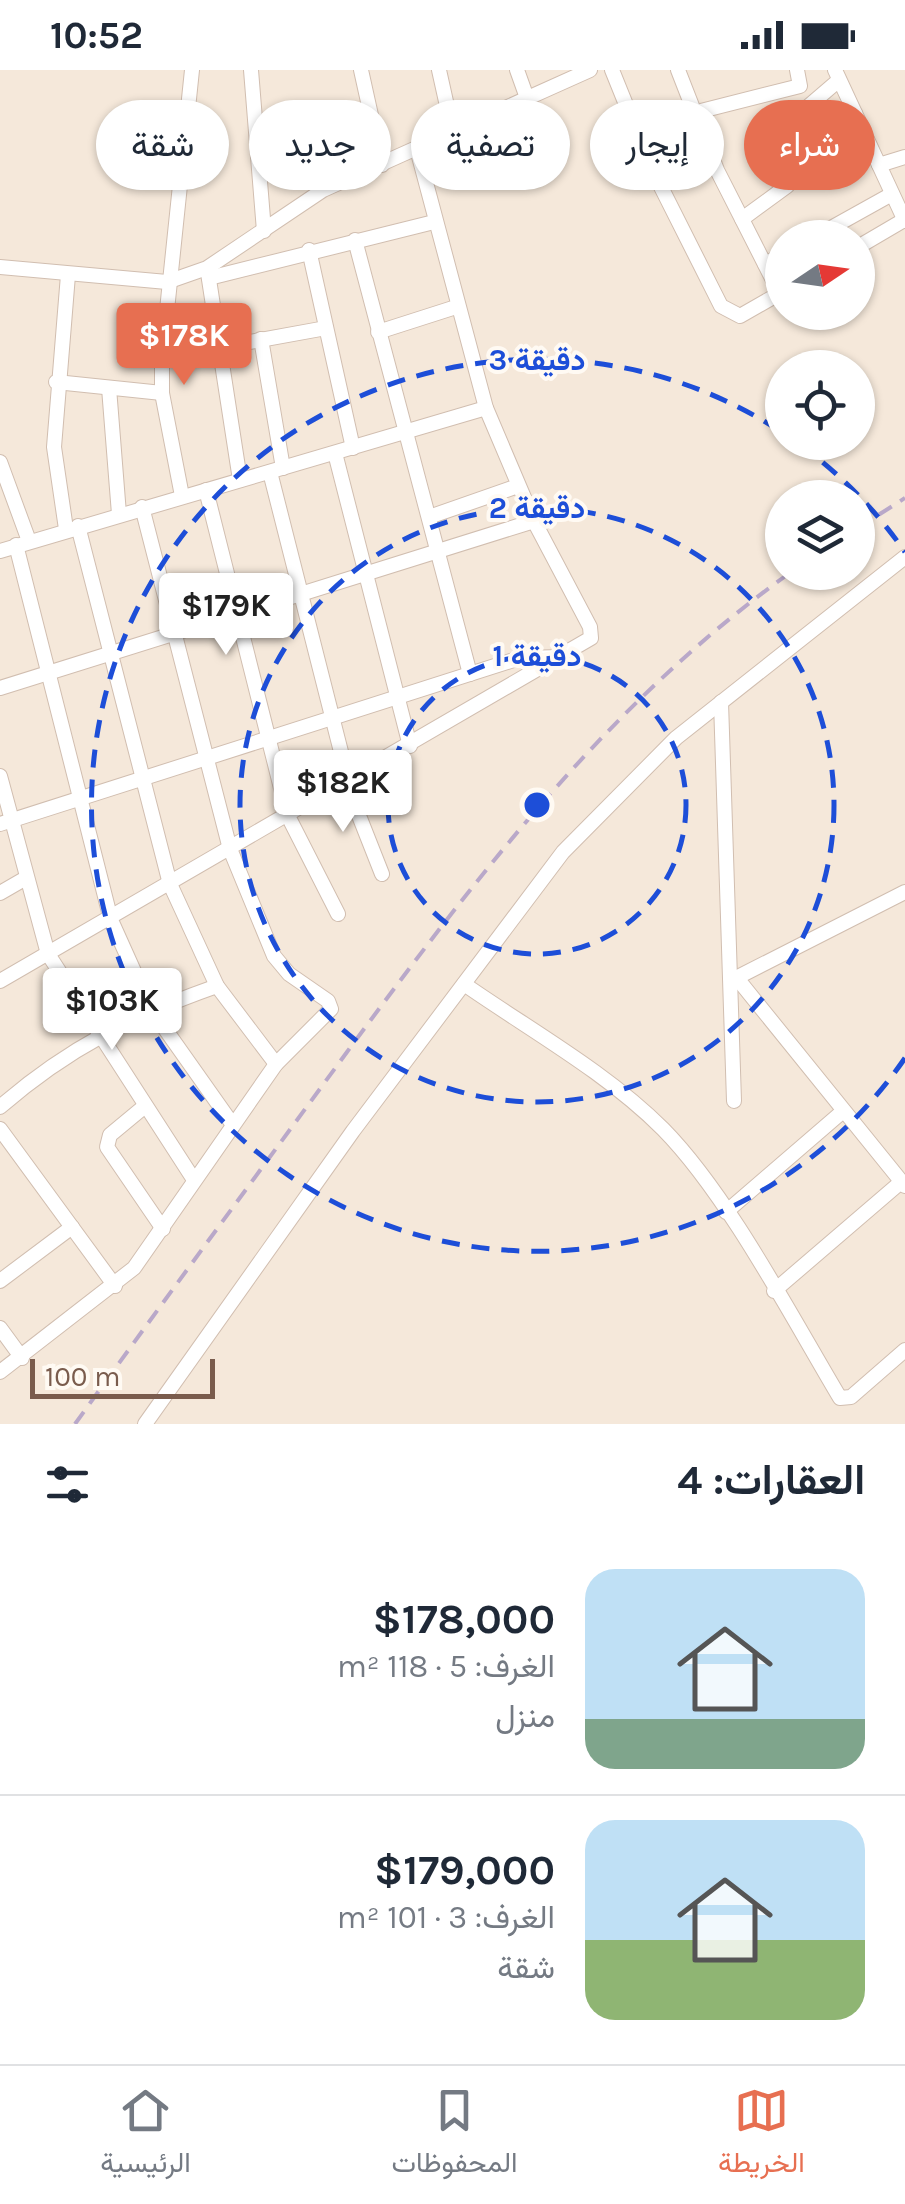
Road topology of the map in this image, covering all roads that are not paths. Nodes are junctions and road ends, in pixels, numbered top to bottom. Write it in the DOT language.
graph roads {
  1 [pos="192,70"];
  2 [pos="251,70"];
  3 [pos="361,70"];
  4 [pos="439,70"];
  5 [pos="517,70"];
  6 [pos="590,70"];
  7 [pos="612,70"];
  8 [pos="678,70"];
  9 [pos="798,70"];
  10 [pos="570,74"];
  11 [pos="837,75"];
  12 [pos="527,98"];
  13 [pos="368,100"];
  14 [pos="446,100"];
  15 [pos="523,100"];
  16 [pos="689,100"];
  17 [pos="813,100"];
  18 [pos="849,100"];
  19 [pos="724,104"];
  20 [pos="875,156"];
  21 [pos="905,156"];
  22 [pos="879,165"];
  23 [pos="724,180"];
  24 [pos="323,190"];
  25 [pos="427,190"];
  26 [pos="782,190"];
  27 [pos="892,194"];
  28 [pos="742,219"];
  29 [pos="845,220"];
  30 [pos="905,220"];
  31 [pos="434,222"];
  32 [pos="264,231"];
  33 [pos="875,238"];
  34 [pos="355,240"];
  35 [pos="309,250"];
  36 [pos="765,264"];
  37 [pos="0,267"];
  38 [pos="208,273"];
  39 [pos="68,275"];
  40 [pos="167,282"];
  41 [pos="765,302"];
  42 [pos="456,307"];
  43 [pos="326,328"];
  44 [pos="378,332"];
  45 [pos="261,339"];
  46 [pos="217,346"];
  47 [pos="162,358"];
  48 [pos="56,382"];
  49 [pos="109,388"];
  50 [pos="162,393"];
  51 [pos="486,408"];
  52 [pos="404,433"];
  53 [pos="353,448"];
  54 [pos="335,452"];
  55 [pos="0,462"];
  56 [pos="276,470"];
  57 [pos="3,479"];
  58 [pos="240,480"];
  59 [pos="518,486"];
  60 [pos="206,490"];
  61 [pos="182,496"];
  62 [pos="142,507"];
  63 [pos="120,514"];
  64 [pos="429,517"];
  65 [pos="534,521"];
  66 [pos="72,528"];
  67 [pos="23,543"];
  68 [pos="0,550"];
  69 [pos="439,551"];
  70 [pos="905,557"];
  71 [pos="366,574"];
  72 [pos="302,594"];
  73 [pos="237,614"];
  74 [pos="174,634"];
  75 [pos="112,654"];
  76 [pos="563,657"];
  77 [pos="48,674"];
  78 [pos="470,674"];
  79 [pos="0,688"];
  80 [pos="397,697"];
  81 [pos="721,702"];
  82 [pos="333,720"];
  83 [pos="269,741"];
  84 [pos="410,746"];
  85 [pos="207,760"];
  86 [pos="0,776"];
  87 [pos="144,780"];
  88 [pos="348,781"];
  89 [pos="79,800"];
  90 [pos="288,816"];
  91 [pos="6,822"];
  92 [pos="230,849"];
  93 [pos="382,874"];
  94 [pos="26,878"];
  95 [pos="170,884"];
  96 [pos="0,892"];
  97 [pos="905,892"];
  98 [pos="338,914"];
  99 [pos="111,920"];
  100 [pos="48,954"];
  101 [pos="732,979"];
  102 [pos="0,981"];
  103 [pos="464,984"];
  104 [pos="216,986"];
  105 [pos="151,1009"];
  106 [pos="98,1036"];
  107 [pos="276,1064"];
  108 [pos="734,1101"];
  109 [pos="145,1106"];
  110 [pos="0,1107"];
  111 [pos="842,1112"];
  112 [pos="234,1125"];
  113 [pos="0,1129"];
  114 [pos="194,1180"];
  115 [pos="903,1184"];
  116 [pos="726,1212"];
  117 [pos="72,1227"];
  118 [pos="163,1229"];
  119 [pos="0,1281"];
  120 [pos="115,1286"];
  121 [pos="774,1291"];
  122 [pos="0,1328"];
  123 [pos="905,1350"];
  124 [pos="22,1358"];
  125 [pos="0,1372"];
  126 [pos="145,1424"];
  1 -- 40 [label="street"];
  2 -- 32 [label="street"];
  3 -- 13 [label="street"];
  4 -- 14 [label="street"];
  5 -- 12 [label="street"];
  6 -- 10 [label="street"];
  7 -- 41 [label="street"];
  8 -- 16 [label="street"];
  9 -- 19 [label="street"];
  10 -- 12 [label="street"];
  11 -- 17 [label="street"];
  11 -- 18 [label="street"];
  12 -- 15 [label="street"];
  20 -- 22 [label="street"];
  21 -- 22 [label="street"];
  22 -- 27 [label="street"];
  23 -- 28 [label="street"];
  24 -- 32 [label="street"];
  25 -- 31 [label="street"];
  26 -- 28 [label="street"];
  27 -- 29 [label="street"];
  27 -- 30 [label="street"];
  28 -- 36 [label="street"];
  30 -- 33 [label="street"];
  31 -- 34 [label="street"];
  31 -- 42 [label="street"];
  32 -- 38 [label="street"];
  34 -- 35 [label="street"];
  34 -- 44 [label="street"];
  35 -- 38 [label="street"];
  35 -- 43 [label="street"];
  37 -- 39 [label="street"];
  38 -- 40 [label="street"];
  38 -- 46 [label="street"];
  39 -- 40 [label="street"];
  39 -- 48 [label="street"];
  40 -- 47 [label="street"];
  42 -- 44 [label="street"];
  42 -- 51 [label="street"];
  43 -- 45 [label="street"];
  43 -- 53 [label="street"];
  44 -- 52 [label="street"];
  45 -- 46 [label="street"];
  45 -- 56 [label="street"];
  46 -- 47 [label="street"];
  46 -- 58 [label="street"];
  47 -- 50 [label="street"];
  48 -- 49 [label="street"];
  48 -- 66 [label="street"];
  49 -- 50 [label="street"];
  49 -- 63 [label="street"];
  50 -- 61 [label="street"];
  51 -- 52 [label="street"];
  51 -- 59 [label="street"];
  52 -- 53 [label="street"];
  52 -- 64 [label="street"];
  53 -- 54 [label="street"];
  54 -- 56 [label="street"];
  54 -- 71 [label="street"];
  55 -- 57 [label="street"];
  56 -- 58 [label="street"];
  56 -- 72 [label="street"];
  57 -- 67 [label="street"];
  58 -- 60 [label="street"];
  59 -- 64 [label="street"];
  59 -- 65 [label="street"];
  60 -- 61 [label="street"];
  60 -- 73 [label="street"];
  61 -- 62 [label="street"];
  62 -- 63 [label="street"];
  62 -- 74 [label="street"];
  63 -- 66 [label="street"];
  64 -- 69 [label="street"];
  65 -- 69 [label="street"];
  65 -- 76 [label="street"];
  66 -- 67 [label="street"];
  66 -- 75 [label="street"];
  67 -- 68 [label="street"];
  67 -- 77 [label="street"];
  69 -- 71 [label="street"];
  69 -- 78 [label="street"];
  70 -- 81 [label="street"];
  71 -- 72 [label="street"];
  71 -- 80 [label="street"];
  72 -- 73 [label="street"];
  72 -- 82 [label="street"];
  73 -- 74 [label="street"];
  73 -- 83 [label="street"];
  74 -- 75 [label="street"];
  74 -- 85 [label="street"];
  75 -- 77 [label="street"];
  75 -- 87 [label="street"];
  76 -- 78 [label="street"];
  76 -- 84 [label="street"];
  77 -- 79 [label="street"];
  77 -- 89 [label="street"];
  78 -- 80 [label="street"];
  80 -- 82 [label="street"];
  80 -- 84 [label="street"];
  81 -- 101 [label="street"];
  81 -- 103 [label="street"];
  82 -- 83 [label="street"];
  82 -- 88 [label="street"];
  83 -- 85 [label="street"];
  83 -- 90 [label="street"];
  84 -- 88 [label="street"];
  85 -- 87 [label="street"];
  85 -- 92 [label="street"];
  86 -- 91 [label="street"];
  87 -- 89 [label="street"];
  87 -- 95 [label="street"];
  88 -- 90 [label="street"];
  88 -- 93 [label="street"];
  89 -- 91 [label="street"];
  89 -- 99 [label="street"];
  90 -- 92 [label="street"];
  90 -- 98 [label="street"];
  91 -- 94 [label="street"];
  92 -- 95 [label="street"];
  92 -- 107 [label="street"];
  94 -- 96 [label="street"];
  94 -- 100 [label="street"];
  95 -- 99 [label="street"];
  95 -- 104 [label="street"];
  97 -- 101 [label="street"];
  99 -- 100 [label="street"];
  99 -- 105 [label="street"];
  100 -- 102 [label="street"];
  100 -- 106 [label="street"];
  101 -- 108 [label="street"];
  101 -- 111 [label="street"];
  103 -- 116 [label="street"];
  103 -- 126 [label="street"];
  104 -- 105 [label="street"];
  104 -- 107 [label="street"];
  105 -- 106 [label="street"];
  105 -- 112 [label="street"];
  106 -- 109 [label="street"];
  106 -- 110 [label="street"];
  107 -- 112 [label="street"];
  109 -- 114 [label="street"];
  109 -- 118 [label="street"];
  111 -- 115 [label="street"];
  111 -- 116 [label="street"];
  112 -- 114 [label="street"];
  113 -- 117 [label="street"];
  114 -- 118 [label="street"];
  115 -- 121 [label="street"];
  116 -- 121 [label="street"];
  117 -- 119 [label="street"];
  117 -- 120 [label="street"];
  118 -- 120 [label="street"];
  120 -- 124 [label="street"];
  121 -- 123 [label="street"];
  122 -- 124 [label="street"];
  124 -- 125 [label="street"];
}
